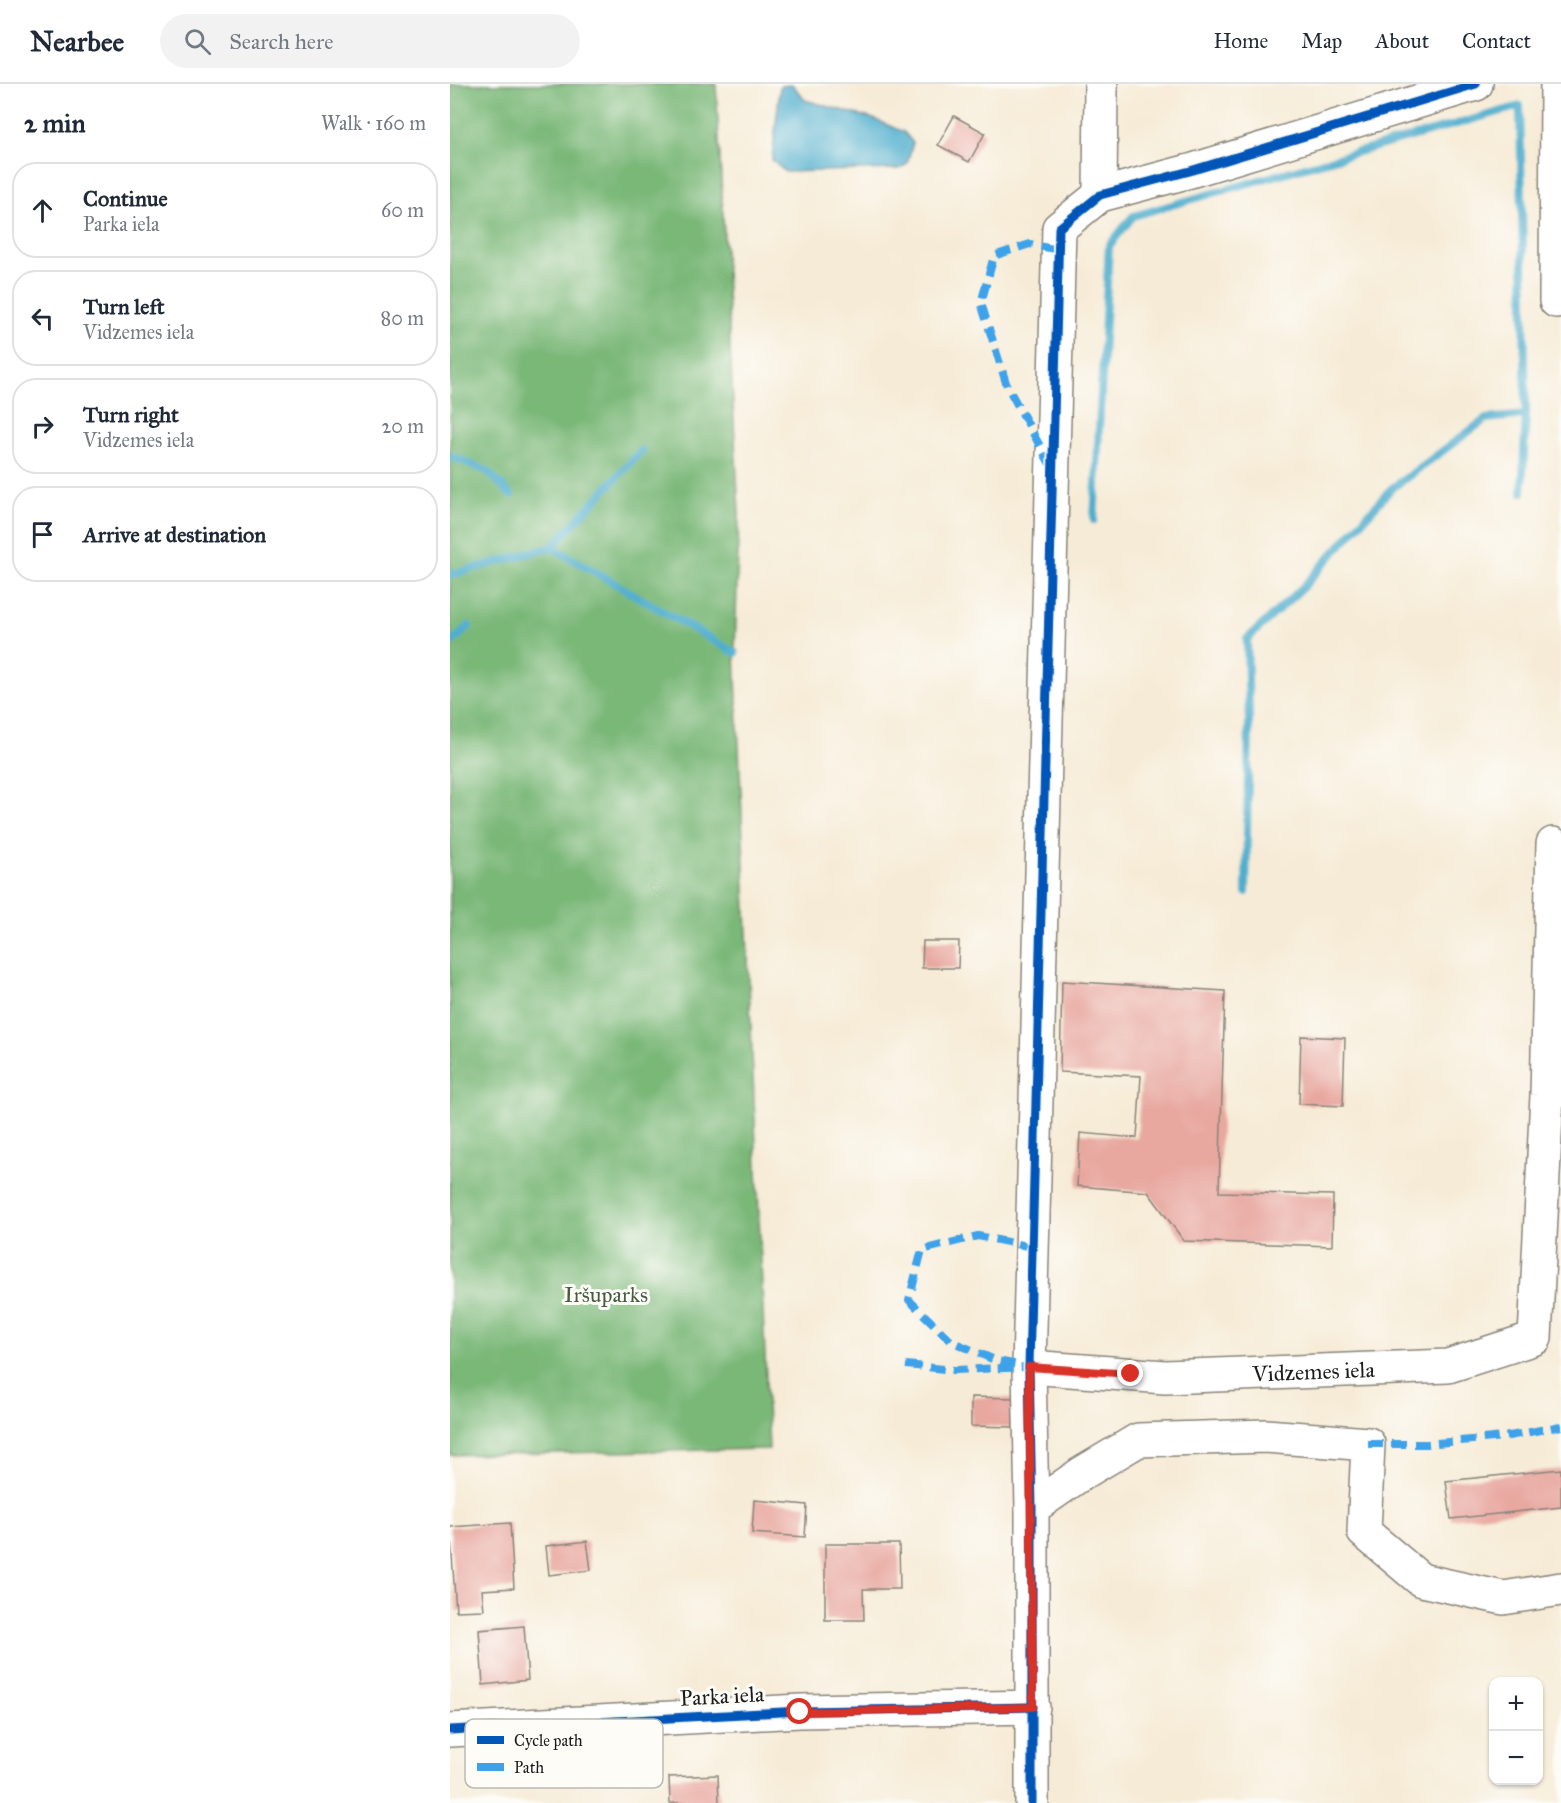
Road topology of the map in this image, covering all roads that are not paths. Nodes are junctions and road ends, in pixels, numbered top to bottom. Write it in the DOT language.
graph roads {
  1 [pos="1101,84"];
  2 [pos="1476,84"];
  3 [pos="1557,84"];
  4 [pos="1100,195"];
  5 [pos="1556,301"];
  6 [pos="1553,844"];
  7 [pos="1554,1086"];
  8 [pos="1029,1367"];
  9 [pos="1032,1508"];
  10 [pos="1561,1589"];
  11 [pos="1033,1707"];
  12 [pos="663,1719"];
  13 [pos="465,1729"];
  14 [pos="450,1730"];
  15 [pos="1032,1803"];
  1 -- 4 [label="street"];
  2 -- 4 [label="street"];
  3 -- 5 [label="street"];
  4 -- 8 [label="street"];
  6 -- 7 [label="street, Vidzemes iela"];
  7 -- 8 [label="street, Vidzemes iela"];
  8 -- 9 [label="street"];
  9 -- 10 [label="street"];
  9 -- 11 [label="street"];
  11 -- 12 [label="street, Parka iela"];
  11 -- 15 [label="street"];
  13 -- 14 [label="street, Parka iela"];
}
